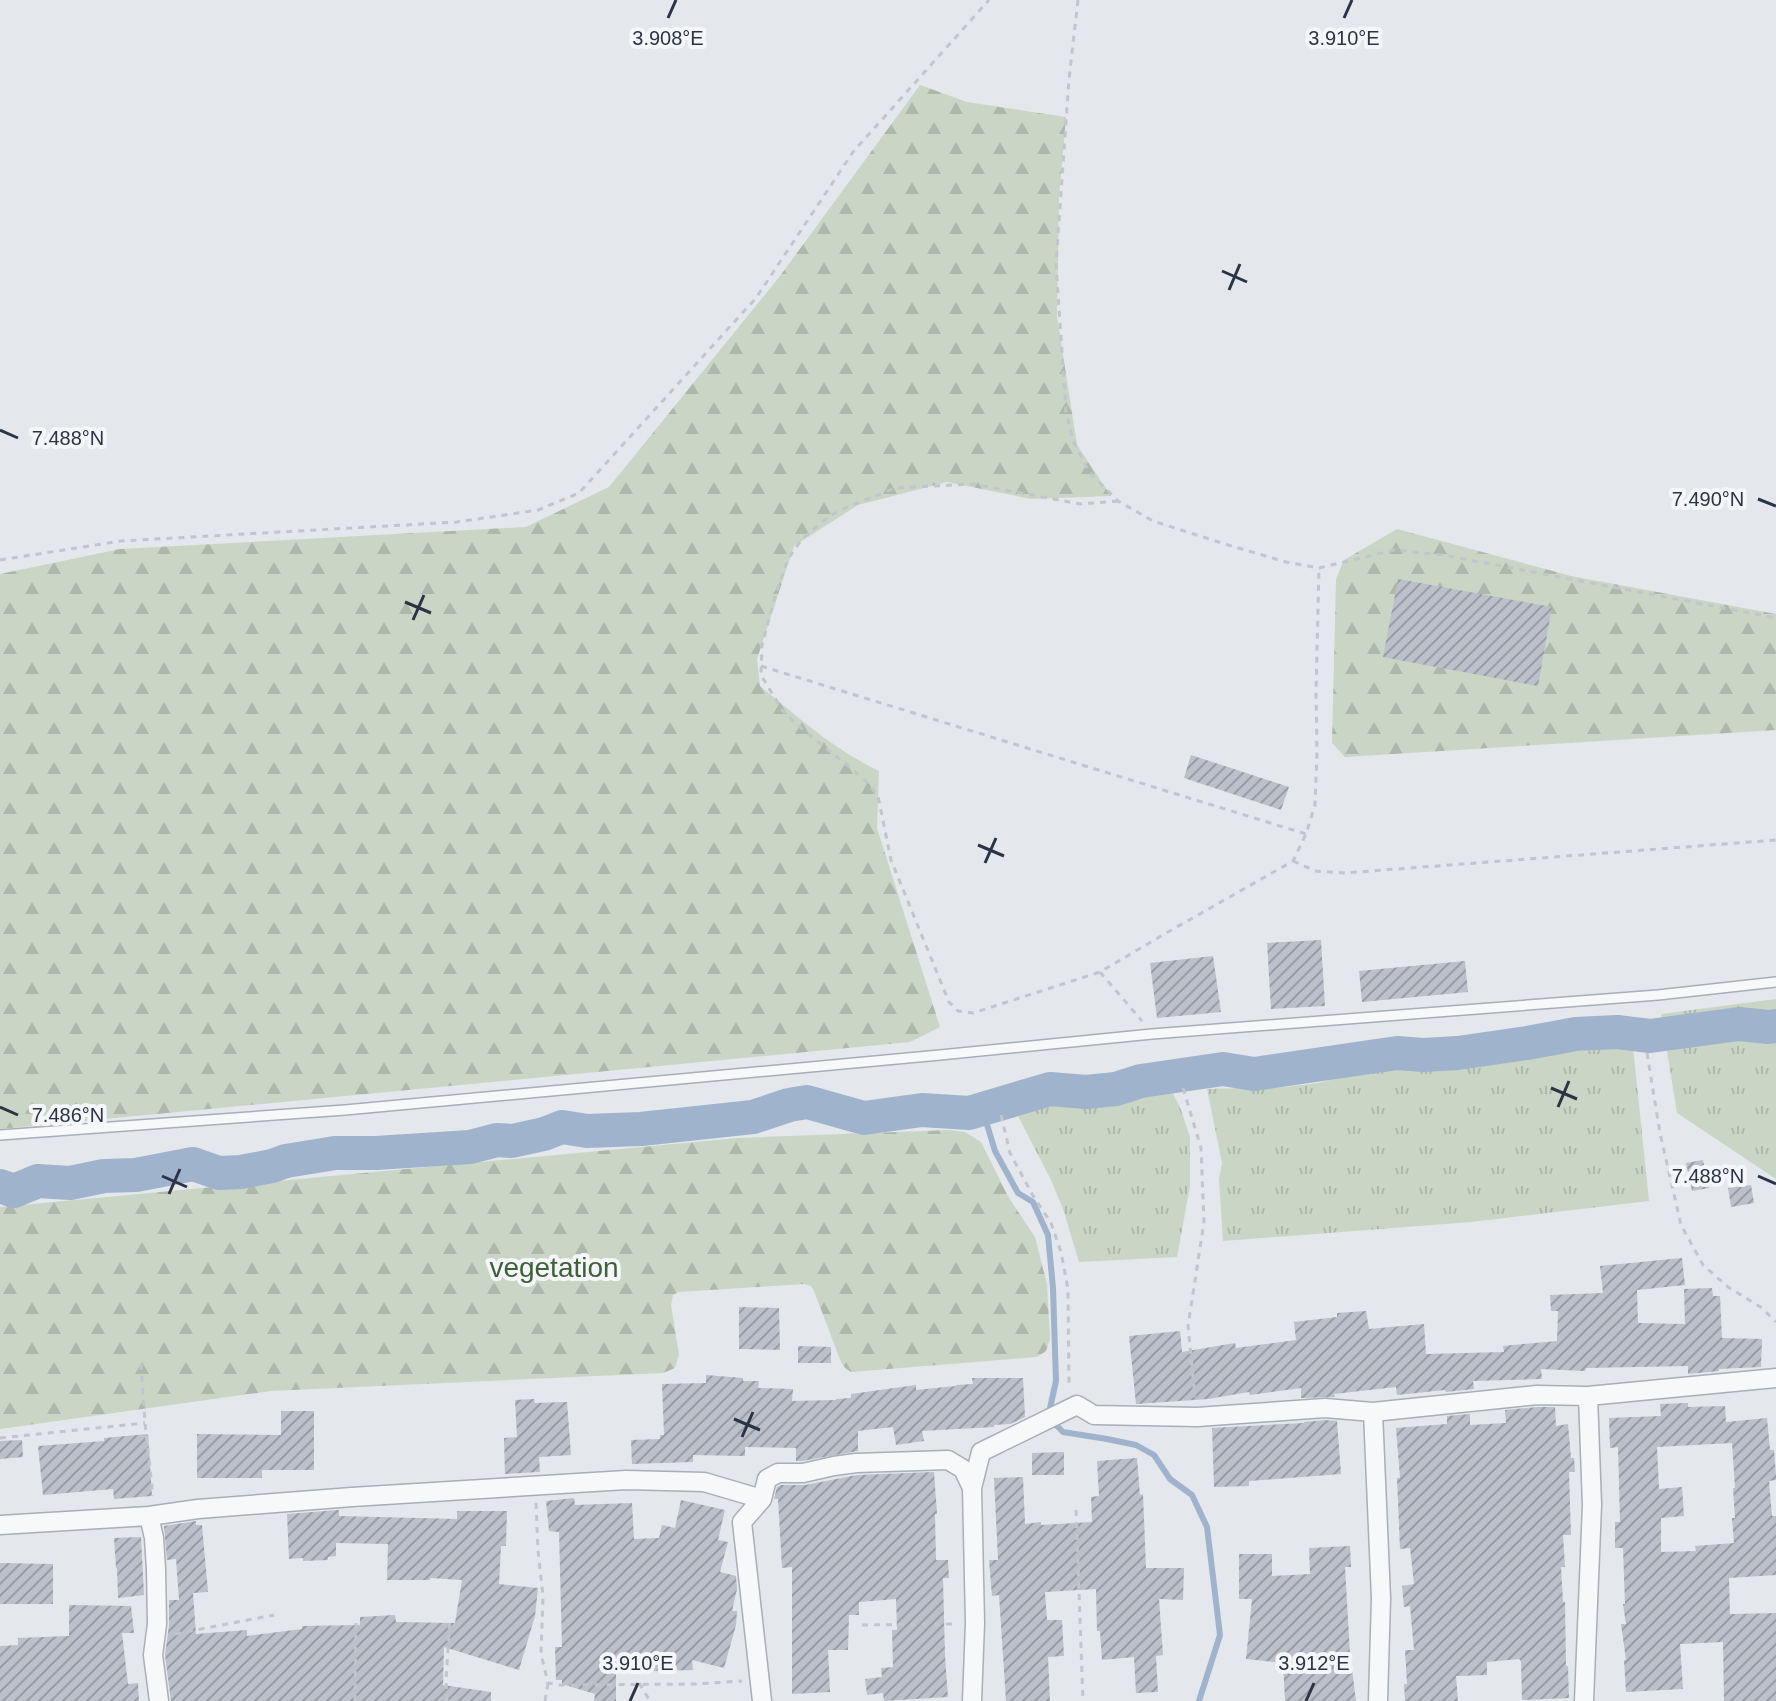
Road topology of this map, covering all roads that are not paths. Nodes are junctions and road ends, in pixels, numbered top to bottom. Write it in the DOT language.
graph roads {
  1 [pos="1776,982"];
  2 [pos="0,1135"];
  3 [pos="1776,1378"];
  4 [pos="1588,1396"];
  5 [pos="1373,1412"];
  6 [pos="972,1488"];
  7 [pos="762,1499"];
  8 [pos="152,1516"];
  9 [pos="0,1525"];
  10 [pos="159,1701"];
  11 [pos="762,1701"];
  12 [pos="972,1701"];
  13 [pos="1378,1701"];
  14 [pos="1584,1701"];
  1 -- 2 [label="lane"];
  3 -- 4 [label="street"];
  4 -- 5 [label="street"];
  4 -- 14 [label="street"];
  5 -- 6 [label="street"];
  5 -- 13 [label="street"];
  6 -- 7 [label="street"];
  6 -- 12 [label="street"];
  7 -- 8 [label="street"];
  7 -- 11 [label="street"];
  8 -- 9 [label="street"];
  8 -- 10 [label="street"];
}
